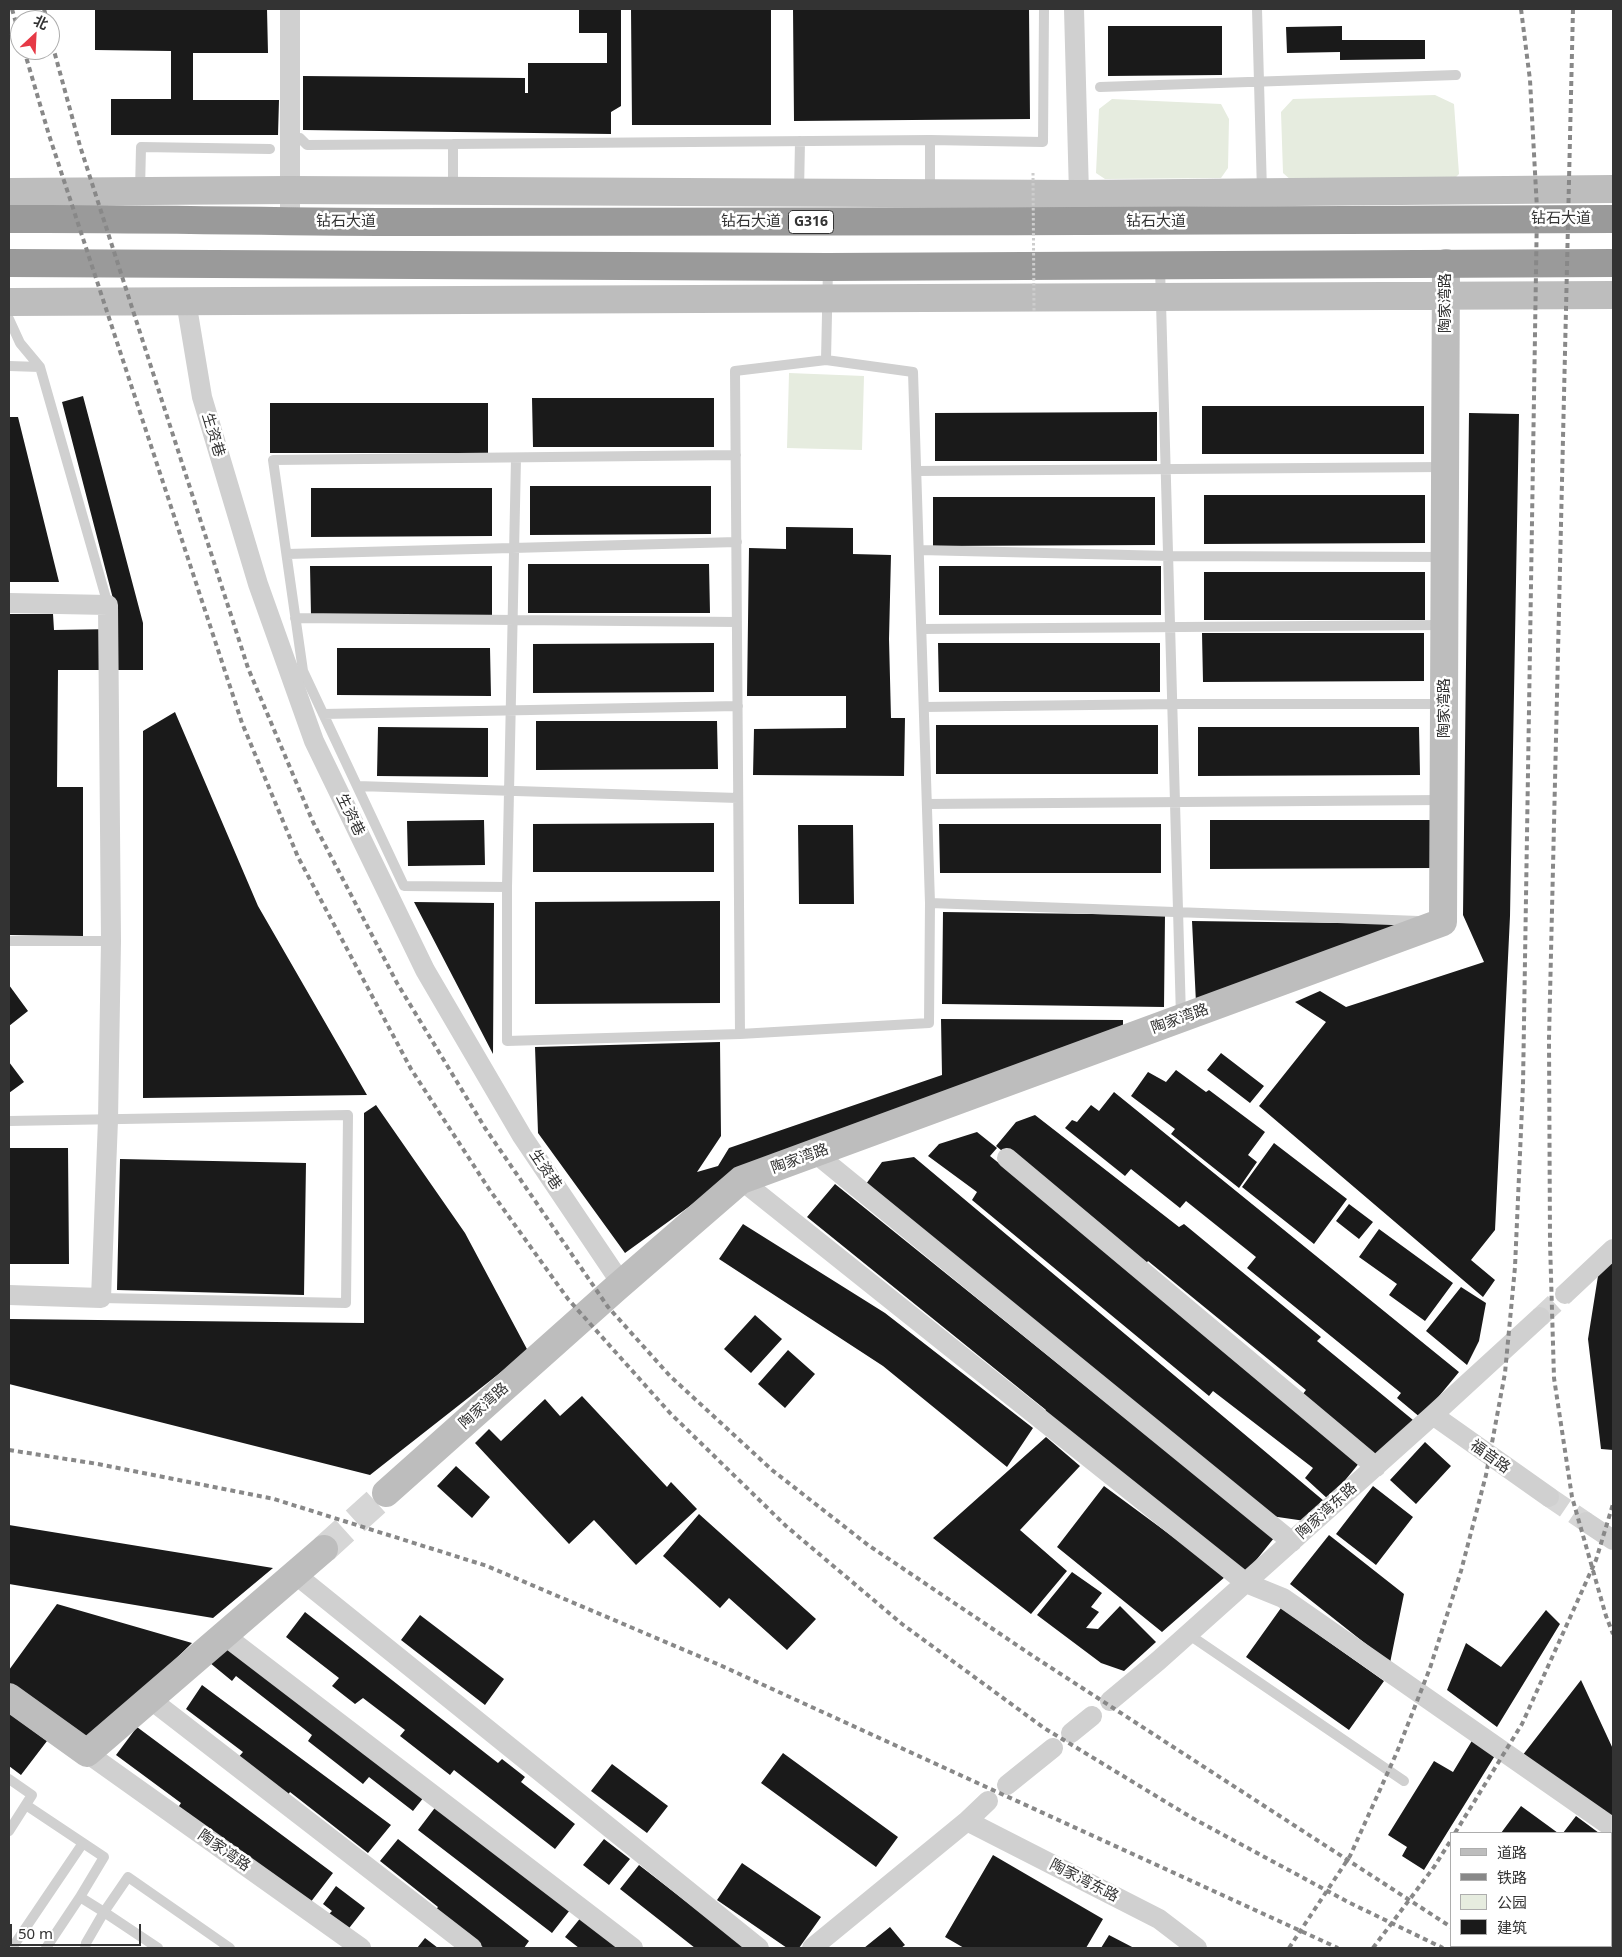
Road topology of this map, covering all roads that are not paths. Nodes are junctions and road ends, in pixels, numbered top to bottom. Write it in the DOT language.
graph roads {
  1 [pos="290,9"];
  2 [pos="1044,9"];
  3 [pos="1074,9"];
  4 [pos="1257,9"];
  5 [pos="1456,76"];
  6 [pos="1259,82"];
  7 [pos="1100,87"];
  8 [pos="300,138"];
  9 [pos="930,140"];
  10 [pos="800,141"];
  11 [pos="453,144"];
  12 [pos="270,149"];
  13 [pos="1613,189"];
  14 [pos="289,190"];
  15 [pos="454,191"];
  16 [pos="9,192"];
  17 [pos="140,192"];
  18 [pos="800,193"];
  19 [pos="831,193"];
  20 [pos="1262,193"];
  21 [pos="930,194"];
  22 [pos="1079,194"];
  23 [pos="1134,194"];
  24 [pos="9,219"];
  25 [pos="1613,219"];
  26 [pos="290,222"];
  27 [pos="830,222"];
  28 [pos="1133,222"];
  29 [pos="1446,263"];
  30 [pos="1613,263"];
  31 [pos="9,264"];
  32 [pos="1286,264"];
  33 [pos="828,266"];
  34 [pos="1160,266"];
  35 [pos="1447,295"];
  36 [pos="1613,295"];
  37 [pos="1162,296"];
  38 [pos="1288,296"];
  39 [pos="828,297"];
  40 [pos="186,301"];
  41 [pos="9,302"];
  42 [pos="9,319"];
  43 [pos="826,360"];
  44 [pos="9,366"];
  45 [pos="40,367"];
  46 [pos="736,456"];
  47 [pos="516,458"];
  48 [pos="1446,467"];
  49 [pos="1166,469"];
  50 [pos="917,471"];
  51 [pos="737,542"];
  52 [pos="514,548"];
  53 [pos="920,550"];
  54 [pos="286,554"];
  55 [pos="1170,556"];
  56 [pos="1444,557"];
  57 [pos="9,603"];
  58 [pos="108,605"];
  59 [pos="296,618"];
  60 [pos="513,620"];
  61 [pos="737,622"];
  62 [pos="1444,625"];
  63 [pos="1172,627"];
  64 [pos="922,629"];
  65 [pos="1174,704"];
  66 [pos="1445,704"];
  67 [pos="738,706"];
  68 [pos="924,707"];
  69 [pos="511,711"];
  70 [pos="323,714"];
  71 [pos="357,786"];
  72 [pos="509,791"];
  73 [pos="738,798"];
  74 [pos="1444,800"];
  75 [pos="1175,802"];
  76 [pos="928,804"];
  77 [pos="507,887"];
  78 [pos="930,903"];
  79 [pos="1178,912"];
  80 [pos="1444,922"];
  81 [pos="9,941"];
  82 [pos="111,941"];
  83 [pos="1181,1019"];
  84 [pos="740,1034"];
  85 [pos="108,1120"];
  86 [pos="9,1121"];
  87 [pos="815,1153"];
  88 [pos="1006,1158"];
  89 [pos="741,1180"];
  90 [pos="1613,1249"];
  91 [pos="621,1284"];
  92 [pos="1566,1293"];
  93 [pos="9,1295"];
  94 [pos="101,1298"];
  95 [pos="1540,1317"];
  96 [pos="1433,1415"];
  97 [pos="1376,1466"];
  98 [pos="386,1493"];
  99 [pos="1548,1497"];
  100 [pos="1586,1522"];
  101 [pos="1613,1540"];
  102 [pos="1292,1542"];
  103 [pos="324,1549"];
  104 [pos="295,1574"];
  105 [pos="1246,1583"];
  106 [pos="1188,1634"];
  107 [pos="224,1635"];
  108 [pos="9,1698"];
  109 [pos="150,1699"];
  110 [pos="1110,1701"];
  111 [pos="1092,1716"];
  112 [pos="1071,1733"];
  113 [pos="1053,1748"];
  114 [pos="87,1753"];
  115 [pos="1404,1781"];
  116 [pos="10,1783"];
  117 [pos="1008,1785"];
  118 [pos="988,1801"];
  119 [pos="26,1805"];
  120 [pos="966,1821"];
  121 [pos="1613,1828"];
  122 [pos="9,1831"];
  123 [pos="83,1843"];
  124 [pos="80,1897"];
  125 [pos="104,1912"];
  126 [pos="12,1948"];
  127 [pos="46,1948"];
  128 [pos="86,1948"];
  129 [pos="158,1948"];
  130 [pos="230,1948"];
  131 [pos="361,1948"];
  132 [pos="472,1948"];
  133 [pos="633,1948"];
  134 [pos="759,1948"];
  135 [pos="812,1948"];
  136 [pos="1197,1948"];
  1 -- 14 [label="street"];
  2 -- 9 [label="lane"];
  3 -- 22 [label="street"];
  4 -- 6 [label="lane"];
  5 -- 6 [label="lane"];
  6 -- 7 [label="lane"];
  6 -- 20 [label="lane"];
  8 -- 11 [label="lane"];
  9 -- 10 [label="lane"];
  9 -- 21 [label="lane"];
  10 -- 11 [label="lane"];
  10 -- 18 [label="lane"];
  11 -- 15 [label="lane"];
  12 -- 17 [label="lane"];
  13 -- 20 [label="street"];
  14 -- 15 [label="street"];
  14 -- 17 [label="street"];
  14 -- 26 [label="street"];
  15 -- 18 [label="street"];
  16 -- 17 [label="street"];
  18 -- 19 [label="street"];
  19 -- 21 [label="street"];
  19 -- 27 [label="street"];
  20 -- 23 [label="street"];
  21 -- 22 [label="street"];
  22 -- 23 [label="street"];
  23 -- 28 [label="street"];
  24 -- 26 [label="highway, 钻石大道 / G316"];
  25 -- 28 [label="highway, 钻石大道 / G316"];
  26 -- 27 [label="highway, 钻石大道 / G316"];
  27 -- 28 [label="highway, 钻石大道 / G316"];
  29 -- 30 [label="highway"];
  29 -- 32 [label="highway"];
  29 -- 35 [label="street, 陶家湾路"];
  31 -- 33 [label="highway"];
  32 -- 34 [label="highway"];
  32 -- 38 [label="street"];
  33 -- 34 [label="highway"];
  33 -- 39 [label="lane"];
  34 -- 37 [label="lane"];
  35 -- 36 [label="street"];
  35 -- 38 [label="street"];
  35 -- 48 [label="street, 陶家湾路"];
  37 -- 38 [label="street"];
  37 -- 39 [label="street"];
  37 -- 49 [label="lane"];
  39 -- 40 [label="street"];
  39 -- 43 [label="lane"];
  40 -- 41 [label="street"];
  40 -- 91 [label="street, 生资巷"];
  42 -- 45 [label="lane"];
  43 -- 46 [label="lane"];
  43 -- 50 [label="lane"];
  44 -- 45 [label="lane"];
  45 -- 58 [label="lane"];
  46 -- 47 [label="lane"];
  46 -- 51 [label="lane"];
  47 -- 52 [label="lane"];
  47 -- 54 [label="lane"];
  48 -- 49 [label="lane"];
  48 -- 56 [label="street, 陶家湾路"];
  49 -- 50 [label="lane"];
  49 -- 55 [label="lane"];
  50 -- 53 [label="lane"];
  51 -- 52 [label="lane"];
  51 -- 61 [label="lane"];
  52 -- 54 [label="lane"];
  52 -- 60 [label="lane"];
  53 -- 55 [label="lane"];
  53 -- 64 [label="lane"];
  54 -- 59 [label="lane"];
  55 -- 56 [label="lane"];
  55 -- 63 [label="lane"];
  56 -- 62 [label="street, 陶家湾路"];
  57 -- 58 [label="street"];
  58 -- 82 [label="street"];
  59 -- 60 [label="lane"];
  59 -- 70 [label="lane"];
  60 -- 61 [label="lane"];
  60 -- 69 [label="lane"];
  61 -- 67 [label="lane"];
  62 -- 63 [label="lane"];
  62 -- 66 [label="street, 陶家湾路"];
  63 -- 64 [label="lane"];
  63 -- 65 [label="lane"];
  64 -- 68 [label="lane"];
  65 -- 66 [label="lane"];
  65 -- 68 [label="lane"];
  65 -- 75 [label="lane"];
  66 -- 74 [label="street, 陶家湾路"];
  67 -- 69 [label="lane"];
  67 -- 73 [label="lane"];
  68 -- 76 [label="lane"];
  69 -- 70 [label="lane"];
  69 -- 72 [label="lane"];
  70 -- 71 [label="lane"];
  71 -- 72 [label="lane"];
  71 -- 77 [label="lane"];
  72 -- 73 [label="lane"];
  72 -- 77 [label="lane"];
  73 -- 84 [label="lane"];
  74 -- 75 [label="lane"];
  74 -- 80 [label="street, 陶家湾路"];
  75 -- 76 [label="lane"];
  75 -- 79 [label="lane"];
  76 -- 78 [label="lane"];
  77 -- 84 [label="lane"];
  78 -- 79 [label="lane"];
  78 -- 84 [label="lane"];
  79 -- 80 [label="lane"];
  79 -- 83 [label="lane"];
  80 -- 83 [label="street, 陶家湾路"];
  81 -- 82 [label="lane"];
  82 -- 85 [label="street"];
  83 -- 87 [label="street, 陶家湾路"];
  85 -- 86 [label="lane"];
  85 -- 94 [label="street"];
  85 -- 94 [label="lane"];
  87 -- 89 [label="street, 陶家湾路"];
  87 -- 102 [label="street"];
  88 -- 97 [label="street"];
  89 -- 91 [label="street, 陶家湾路"];
  89 -- 105 [label="street"];
  90 -- 92 [label="street"];
  91 -- 98 [label="street, 陶家湾路"];
  93 -- 94 [label="street"];
  95 -- 96 [label="street, 陶家湾东路"];
  96 -- 97 [label="street, 陶家湾东路"];
  96 -- 99 [label="street, 福音路"];
  97 -- 102 [label="street, 陶家湾东路"];
  100 -- 101 [label="street"];
  102 -- 105 [label="street, 陶家湾东路"];
  103 -- 104 [label="street"];
  104 -- 107 [label="street"];
  104 -- 134 [label="street"];
  105 -- 106 [label="street, 陶家湾东路"];
  105 -- 121 [label="street"];
  106 -- 110 [label="street, 陶家湾东路"];
  106 -- 115 [label="lane"];
  107 -- 109 [label="street"];
  107 -- 133 [label="street"];
  108 -- 114 [label="street, 陶家湾路"];
  109 -- 114 [label="street"];
  109 -- 132 [label="street"];
  111 -- 112 [label="street"];
  113 -- 117 [label="street"];
  114 -- 131 [label="street, 陶家湾路"];
  116 -- 119 [label="lane"];
  118 -- 120 [label="street"];
  119 -- 122 [label="lane"];
  119 -- 123 [label="lane"];
  120 -- 135 [label="street"];
  120 -- 136 [label="street, 陶家湾东路"];
  123 -- 124 [label="lane"];
  123 -- 126 [label="lane"];
  124 -- 125 [label="lane"];
  124 -- 127 [label="lane"];
  125 -- 128 [label="lane"];
  125 -- 129 [label="lane"];
  125 -- 130 [label="lane"];
}
